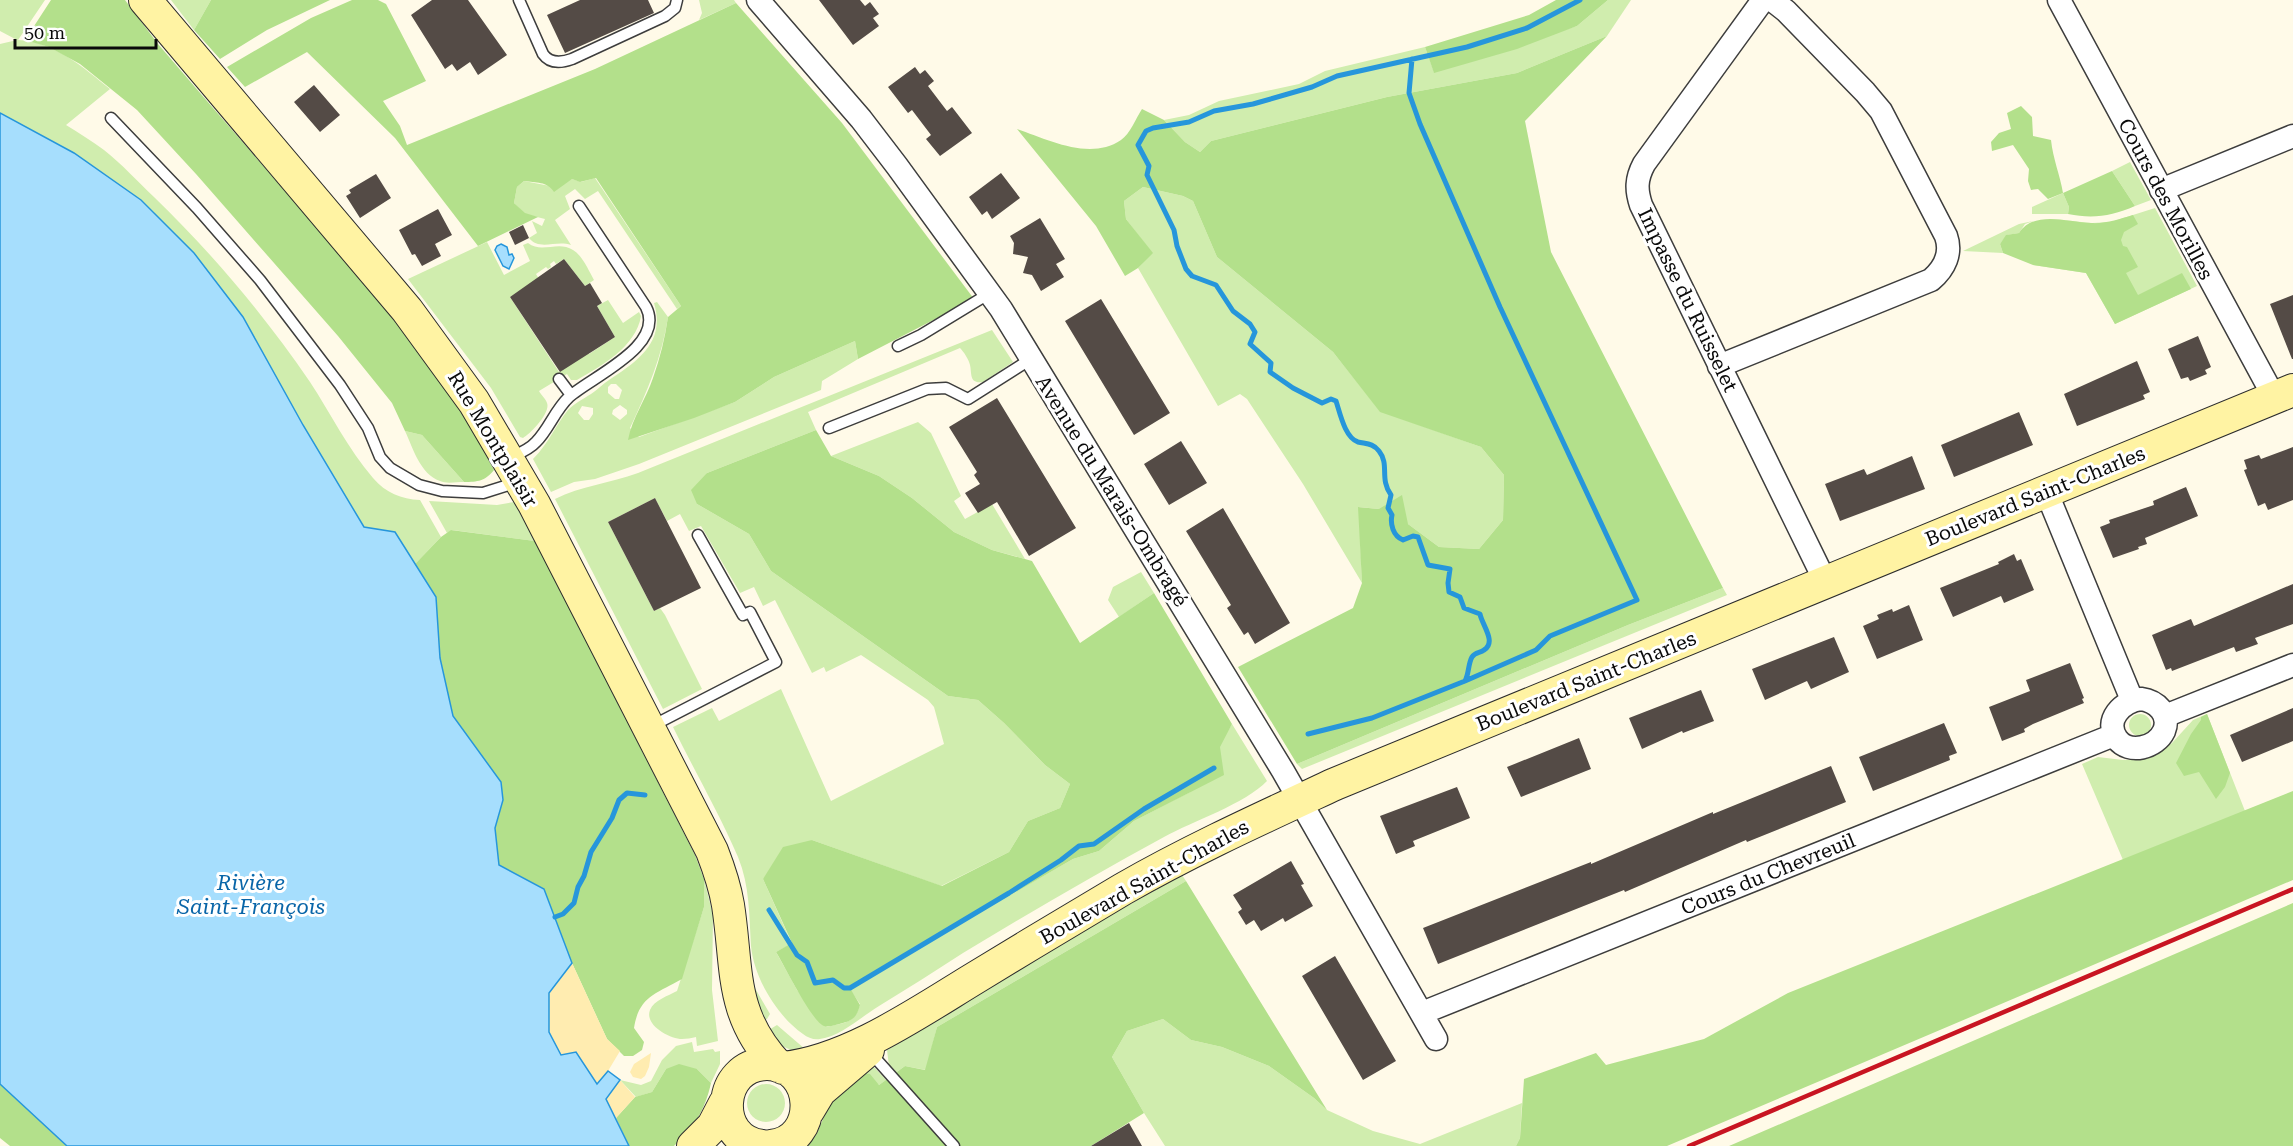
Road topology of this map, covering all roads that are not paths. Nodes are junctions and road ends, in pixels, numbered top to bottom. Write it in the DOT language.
graph roads {
  1 [pos="145,0"];
  2 [pos="519,0"];
  3 [pos="677,0"];
  4 [pos="758,0"];
  5 [pos="1763,0"];
  6 [pos="1772,0"];
  7 [pos="2059,0"];
  8 [pos="111,118"];
  9 [pos="2293,136"];
  10 [pos="2161,190"];
  11 [pos="579,206"];
  12 [pos="990,293"];
  13 [pos="898,346"];
  14 [pos="1031,359"];
  15 [pos="1719,366"];
  16 [pos="559,379"];
  17 [pos="2283,394"];
  18 [pos="571,395"];
  19 [pos="830,428"];
  20 [pos="515,469"];
  21 [pos="2046,491"];
  22 [pos="698,535"];
  23 [pos="1826,583"];
  24 [pos="2293,665"];
  25 [pos="2132,700"];
  26 [pos="2165,716"];
  27 [pos="649,727"];
  28 [pos="2114,735"];
  29 [pos="1300,800"];
  30 [pos="731,942"];
  31 [pos="1422,1013"];
  32 [pos="1436,1039"];
  33 [pos="865,1046"];
  34 [pos="780,1067"];
  35 [pos="727,1097"];
  36 [pos="766,1140"];
  37 [pos="693,1146"];
  38 [pos="954,1146"];
  1 -- 20 [label="street, Rue Montplaisir"];
  2 -- 3 [label="lane"];
  4 -- 12 [label="street, Avenue du Marais-Ombragé"];
  5 -- 15 [label="street, Impasse du Ruisselet"];
  6 -- 15 [label="street"];
  7 -- 10 [label="street, Cours des Morilles"];
  8 -- 20 [label="lane"];
  9 -- 10 [label="street"];
  10 -- 17 [label="street, Cours des Morilles"];
  11 -- 18 [label="lane"];
  12 -- 13 [label="lane"];
  12 -- 14 [label="street, Avenue du Marais-Ombragé"];
  14 -- 19 [label="lane"];
  14 -- 29 [label="street, Avenue du Marais-Ombragé"];
  15 -- 23 [label="street, Impasse du Ruisselet"];
  16 -- 18 [label="lane"];
  17 -- 21 [label="street, Boulevard Saint-Charles"];
  18 -- 20 [label="lane"];
  20 -- 27 [label="street, Rue Montplaisir"];
  21 -- 23 [label="street, Boulevard Saint-Charles"];
  21 -- 25 [label="street"];
  22 -- 27 [label="lane"];
  23 -- 29 [label="street, Boulevard Saint-Charles"];
  24 -- 26 [label="street"];
  25 -- 26 [label="street"];
  25 -- 28 [label="street"];
  26 -- 28 [label="street"];
  27 -- 30 [label="street, Rue Montplaisir"];
  28 -- 31 [label="street, Cours du Chevreuil"];
  29 -- 31 [label="street, Avenue du Marais-Ombragé"];
  29 -- 33 [label="street, Boulevard Saint-Charles"];
  30 -- 34 [label="street, Rue Montplaisir"];
  30 -- 35 [label="street, Rue Montplaisir"];
  31 -- 32 [label="street, Avenue du Marais-Ombragé"];
  33 -- 34 [label="street, Boulevard Saint-Charles"];
  33 -- 36 [label="street, Boulevard Saint-Charles"];
  33 -- 38 [label="lane"];
  34 -- 35 [label="street"];
  34 -- 36 [label="street"];
  35 -- 36 [label="street"];
  35 -- 37 [label="street"];
}
